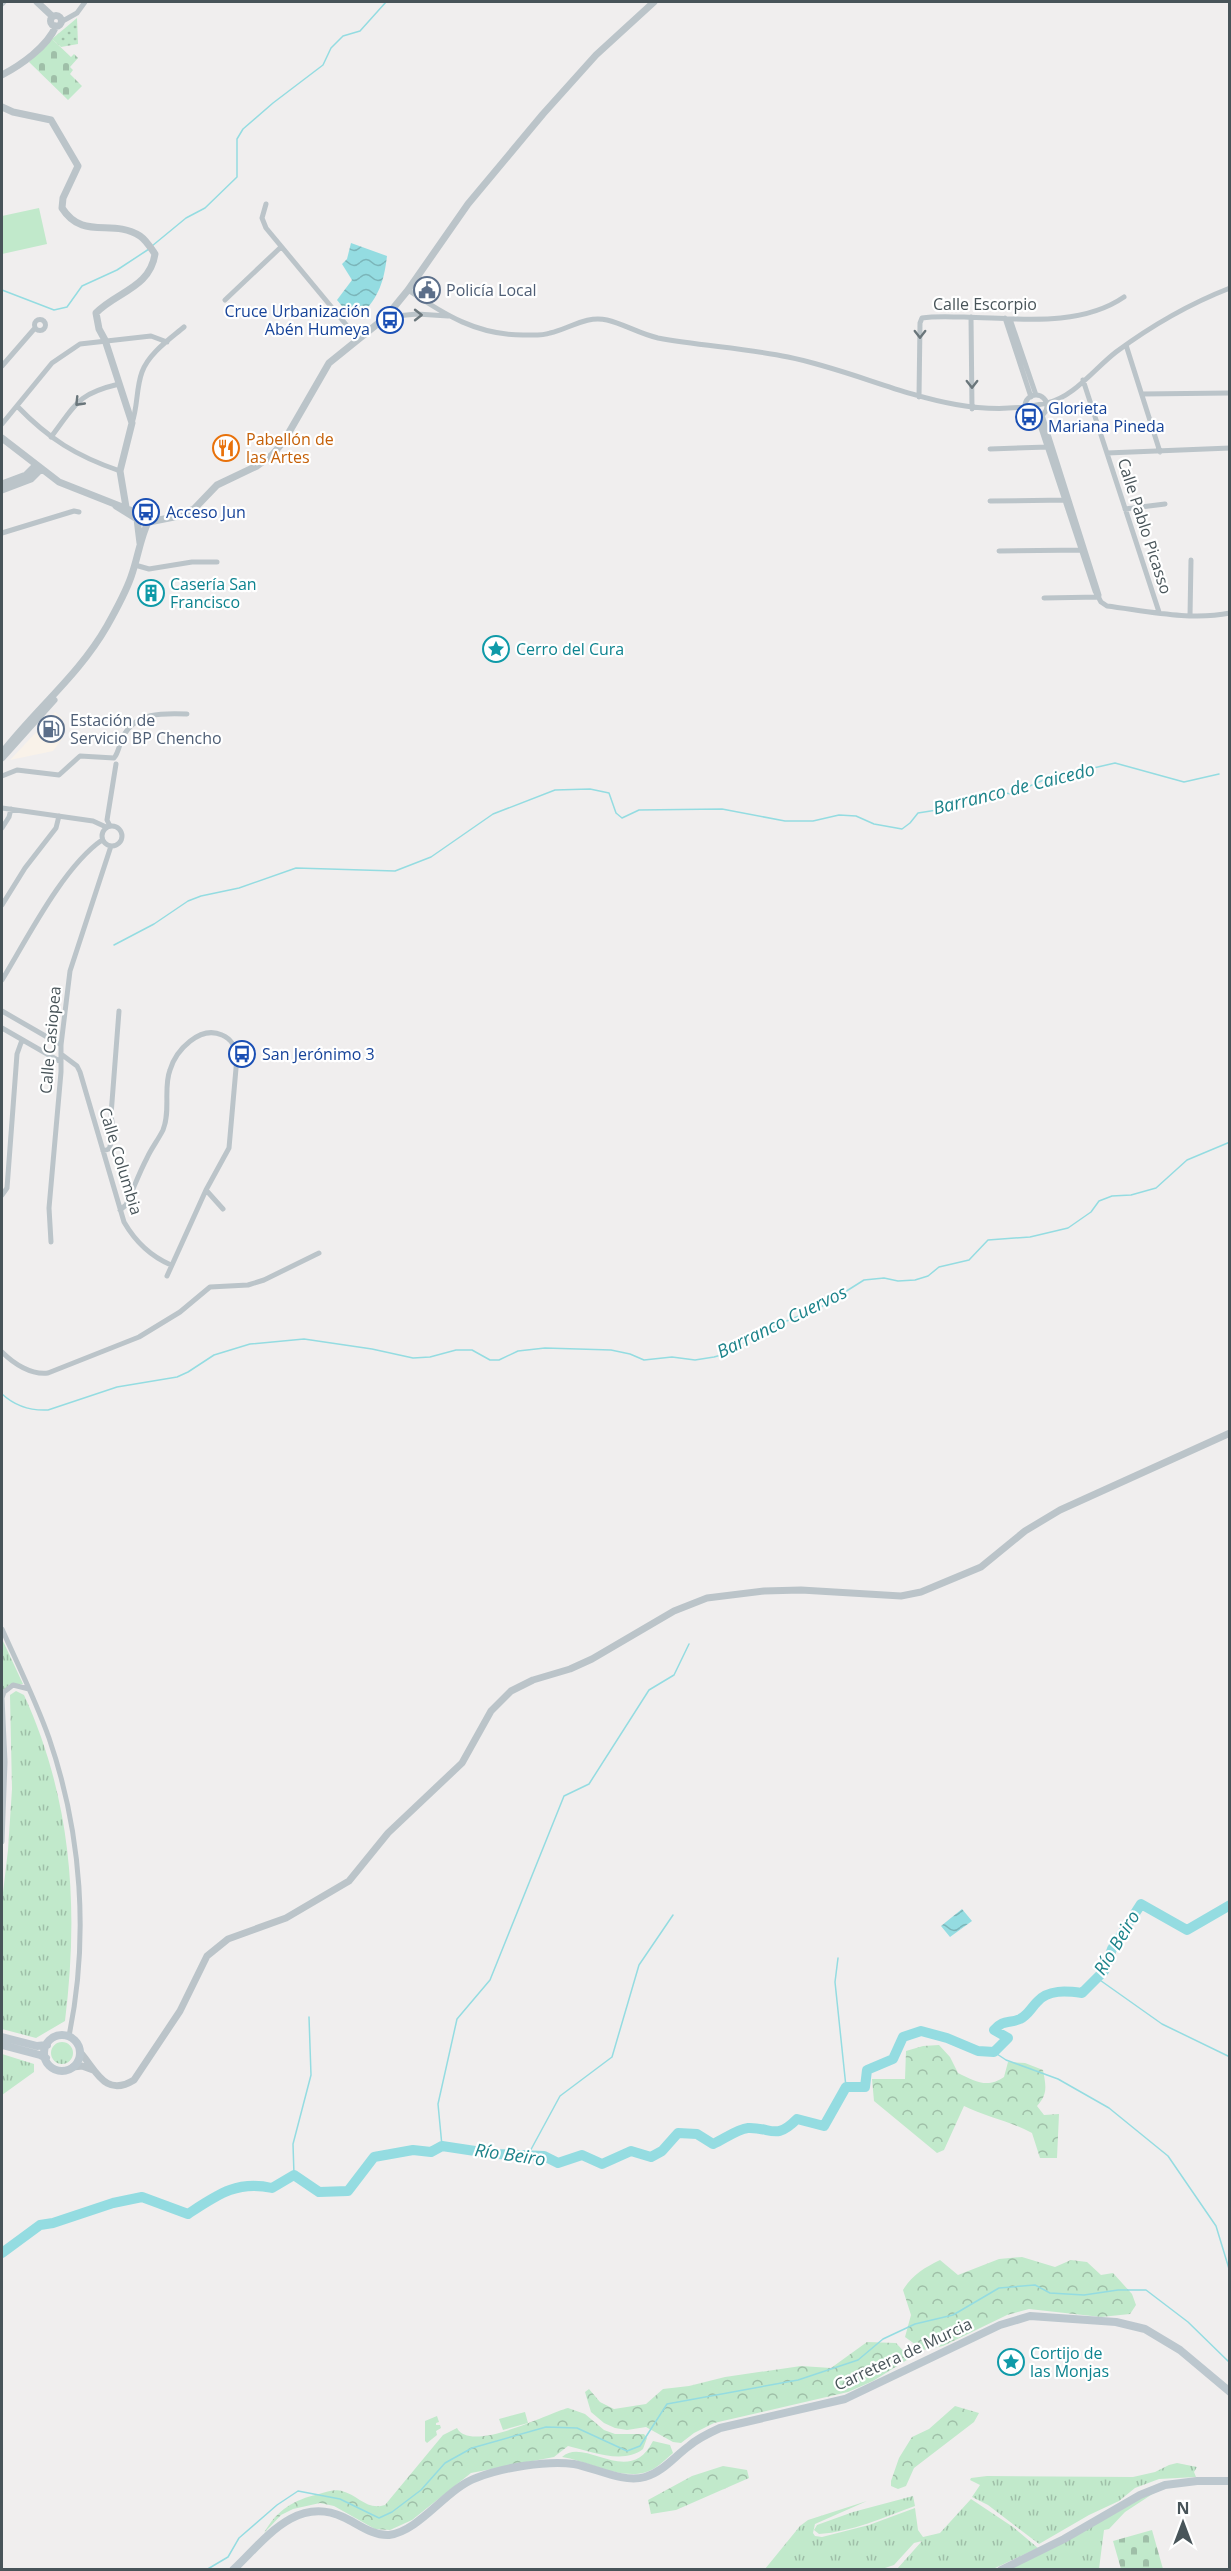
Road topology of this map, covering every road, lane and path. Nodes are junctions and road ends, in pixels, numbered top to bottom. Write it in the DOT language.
graph roads {
  1 [pos="38,2"];
  2 [pos="85,2"];
  3 [pos="654,2"];
  4 [pos="58,24"];
  5 [pos="2,75"];
  6 [pos="2,107"];
  7 [pos="266,204"];
  8 [pos="281,248"];
  9 [pos="1230,288"];
  10 [pos="408,290"];
  11 [pos="1124,297"];
  12 [pos="225,300"];
  13 [pos="450,316"];
  14 [pos="386,317"];
  15 [pos="971,317"];
  16 [pos="1008,318"];
  17 [pos="184,327"];
  18 [pos="35,328"];
  19 [pos="358,339"];
  20 [pos="105,340"];
  21 [pos="167,342"];
  22 [pos="1126,345"];
  23 [pos="2,366"];
  24 [pos="1083,381"];
  25 [pos="119,384"];
  26 [pos="1230,393"];
  27 [pos="1142,394"];
  28 [pos="1034,396"];
  29 [pos="919,397"];
  30 [pos="1046,404"];
  31 [pos="17,406"];
  32 [pos="1025,407"];
  33 [pos="972,409"];
  34 [pos="1039,416"];
  35 [pos="132,423"];
  36 [pos="2,424"];
  37 [pos="51,437"];
  38 [pos="2,438"];
  39 [pos="1050,447"];
  40 [pos="1230,448"];
  41 [pos="990,449"];
  42 [pos="1161,452"];
  43 [pos="1107,453"];
  44 [pos="38,468"];
  45 [pos="120,471"];
  46 [pos="3,485"];
  47 [pos="1067,500"];
  48 [pos="990,501"];
  49 [pos="114,504"];
  50 [pos="1165,504"];
  51 [pos="126,507"];
  52 [pos="1125,509"];
  53 [pos="79,512"];
  54 [pos="143,519"];
  55 [pos="2,533"];
  56 [pos="1084,550"];
  57 [pos="999,551"];
  58 [pos="1191,560"];
  59 [pos="217,562"];
  60 [pos="135,565"];
  61 [pos="1044,597"];
  62 [pos="1100,597"];
  63 [pos="1159,612"];
  64 [pos="1230,613"];
  65 [pos="1190,616"];
  66 [pos="56,694"];
  67 [pos="187,714"];
  68 [pos="2,753"];
  69 [pos="2,758"];
  70 [pos="116,764"];
  71 [pos="2,776"];
  72 [pos="2,808"];
  73 [pos="11,809"];
  74 [pos="59,816"];
  75 [pos="108,826"];
  76 [pos="2,828"];
  77 [pos="102,840"];
  78 [pos="111,846"];
  79 [pos="2,905"];
  80 [pos="2,980"];
  81 [pos="2,1011"];
  82 [pos="119,1011"];
  83 [pos="2,1028"];
  84 [pos="22,1040"];
  85 [pos="61,1045"];
  86 [pos="61,1054"];
  87 [pos="61,1062"];
  88 [pos="103,1151"];
  89 [pos="206,1190"];
  90 [pos="2,1195"];
  91 [pos="223,1209"];
  92 [pos="120,1210"];
  93 [pos="51,1242"];
  94 [pos="319,1252"];
  95 [pos="171,1265"];
  96 [pos="167,1276"];
  97 [pos="2,1352"];
  98 [pos="1230,1433"];
  99 [pos="2,1629"];
  100 [pos="29,1689"];
  101 [pos="2,1698"];
  102 [pos="2,1839"];
  103 [pos="69,2036"];
  104 [pos="2,2037"];
  105 [pos="2,2045"];
  106 [pos="47,2045"];
  107 [pos="80,2052"];
  108 [pos="46,2058"];
  109 [pos="73,2067"];
  110 [pos="93,2070"];
  111 [pos="1230,2392"];
  112 [pos="1230,2481"];
  113 [pos="233,2570"];
  114 [pos="1001,2570"];
  1 -- 4 [label="street"];
  2 -- 4 [label="street"];
  3 -- 10 [label="street"];
  4 -- 5 [label="street"];
  6 -- 20 [label="street"];
  7 -- 8 [label="street"];
  8 -- 12 [label="street"];
  8 -- 19 [label="street"];
  9 -- 22 [label="street"];
  10 -- 13 [label="street"];
  10 -- 14 [label="street"];
  11 -- 16 [label="street, Calle Escorpio"];
  14 -- 13 [label="street, one-way"];
  13 -- 29 [label="street"];
  14 -- 19 [label="street"];
  15 -- 16 [label="street, Calle Escorpio"];
  15 -- 29 [label="street, Calle Escorpio, one-way"];
  15 -- 33 [label="street, one-way"];
  16 -- 28 [label="street"];
  17 -- 21 [label="street"];
  18 -- 23 [label="street"];
  19 -- 54 [label="street"];
  20 -- 21 [label="street"];
  20 -- 25 [label="street"];
  20 -- 31 [label="street"];
  21 -- 35 [label="street"];
  22 -- 24 [label="street"];
  22 -- 27 [label="street"];
  24 -- 30 [label="street"];
  24 -- 43 [label="street, Calle Pablo Picasso"];
  25 -- 35 [label="street"];
  25 -- 37 [label="street, one-way"];
  26 -- 27 [label="street"];
  27 -- 42 [label="street"];
  28 -- 30 [label="street"];
  28 -- 32 [label="street"];
  29 -- 33 [label="street"];
  30 -- 32 [label="street"];
  30 -- 34 [label="street"];
  31 -- 36 [label="street"];
  31 -- 37 [label="street"];
  32 -- 33 [label="street"];
  32 -- 34 [label="street"];
  34 -- 39 [label="street"];
  35 -- 45 [label="street"];
  37 -- 45 [label="street"];
  38 -- 44 [label="street"];
  39 -- 41 [label="street"];
  39 -- 47 [label="street"];
  40 -- 42 [label="street"];
  42 -- 43 [label="street"];
  43 -- 52 [label="street, Calle Pablo Picasso"];
  44 -- 46 [label="street"];
  44 -- 49 [label="street"];
  45 -- 51 [label="street"];
  47 -- 48 [label="street"];
  47 -- 56 [label="street"];
  49 -- 51 [label="street"];
  49 -- 54 [label="street"];
  50 -- 52 [label="street"];
  51 -- 54 [label="street"];
  52 -- 63 [label="street, Calle Pablo Picasso"];
  53 -- 55 [label="street"];
  54 -- 60 [label="street"];
  56 -- 57 [label="street"];
  56 -- 62 [label="street"];
  58 -- 65 [label="street"];
  59 -- 60 [label="street"];
  60 -- 66 [label="street"];
  61 -- 62 [label="street"];
  62 -- 63 [label="street"];
  63 -- 65 [label="street"];
  64 -- 65 [label="street"];
  66 -- 68 [label="street"];
  66 -- 69 [label="street"];
  67 -- 71 [label="street"];
  70 -- 75 [label="street"];
  72 -- 73 [label="street"];
  73 -- 74 [label="street"];
  73 -- 76 [label="street"];
  74 -- 75 [label="street"];
  74 -- 79 [label="street"];
  75 -- 77 [label="street"];
  75 -- 78 [label="street"];
  77 -- 78 [label="street"];
  77 -- 80 [label="street"];
  78 -- 85 [label="street, Calle Casiopea"];
  81 -- 85 [label="street"];
  82 -- 88 [label="street"];
  83 -- 84 [label="street"];
  84 -- 87 [label="street"];
  84 -- 90 [label="street"];
  85 -- 86 [label="street, Calle Casiopea"];
  86 -- 87 [label="street, Calle Casiopea"];
  86 -- 88 [label="street, Calle Columbia"];
  87 -- 93 [label="street, Calle Casiopea"];
  88 -- 92 [label="street, Calle Columbia"];
  89 -- 91 [label="street"];
  89 -- 92 [label="street"];
  89 -- 95 [label="street"];
  92 -- 95 [label="street, Calle Columbia"];
  94 -- 97 [label="street"];
  95 -- 96 [label="street"];
  98 -- 110 [label="street"];
  99 -- 100 [label="street"];
  100 -- 101 [label="street"];
  100 -- 103 [label="street"];
  101 -- 102 [label="street"];
  103 -- 106 [label="main road"];
  103 -- 107 [label="main road"];
  104 -- 106 [label="main road"];
  105 -- 108 [label="main road"];
  106 -- 108 [label="main road"];
  107 -- 109 [label="main road"];
  107 -- 110 [label="street"];
  108 -- 109 [label="main road"];
  109 -- 110 [label="street"];
  111 -- 113 [label="main road, Carretera de Murcia"];
  112 -- 114 [label="main road"];
}
